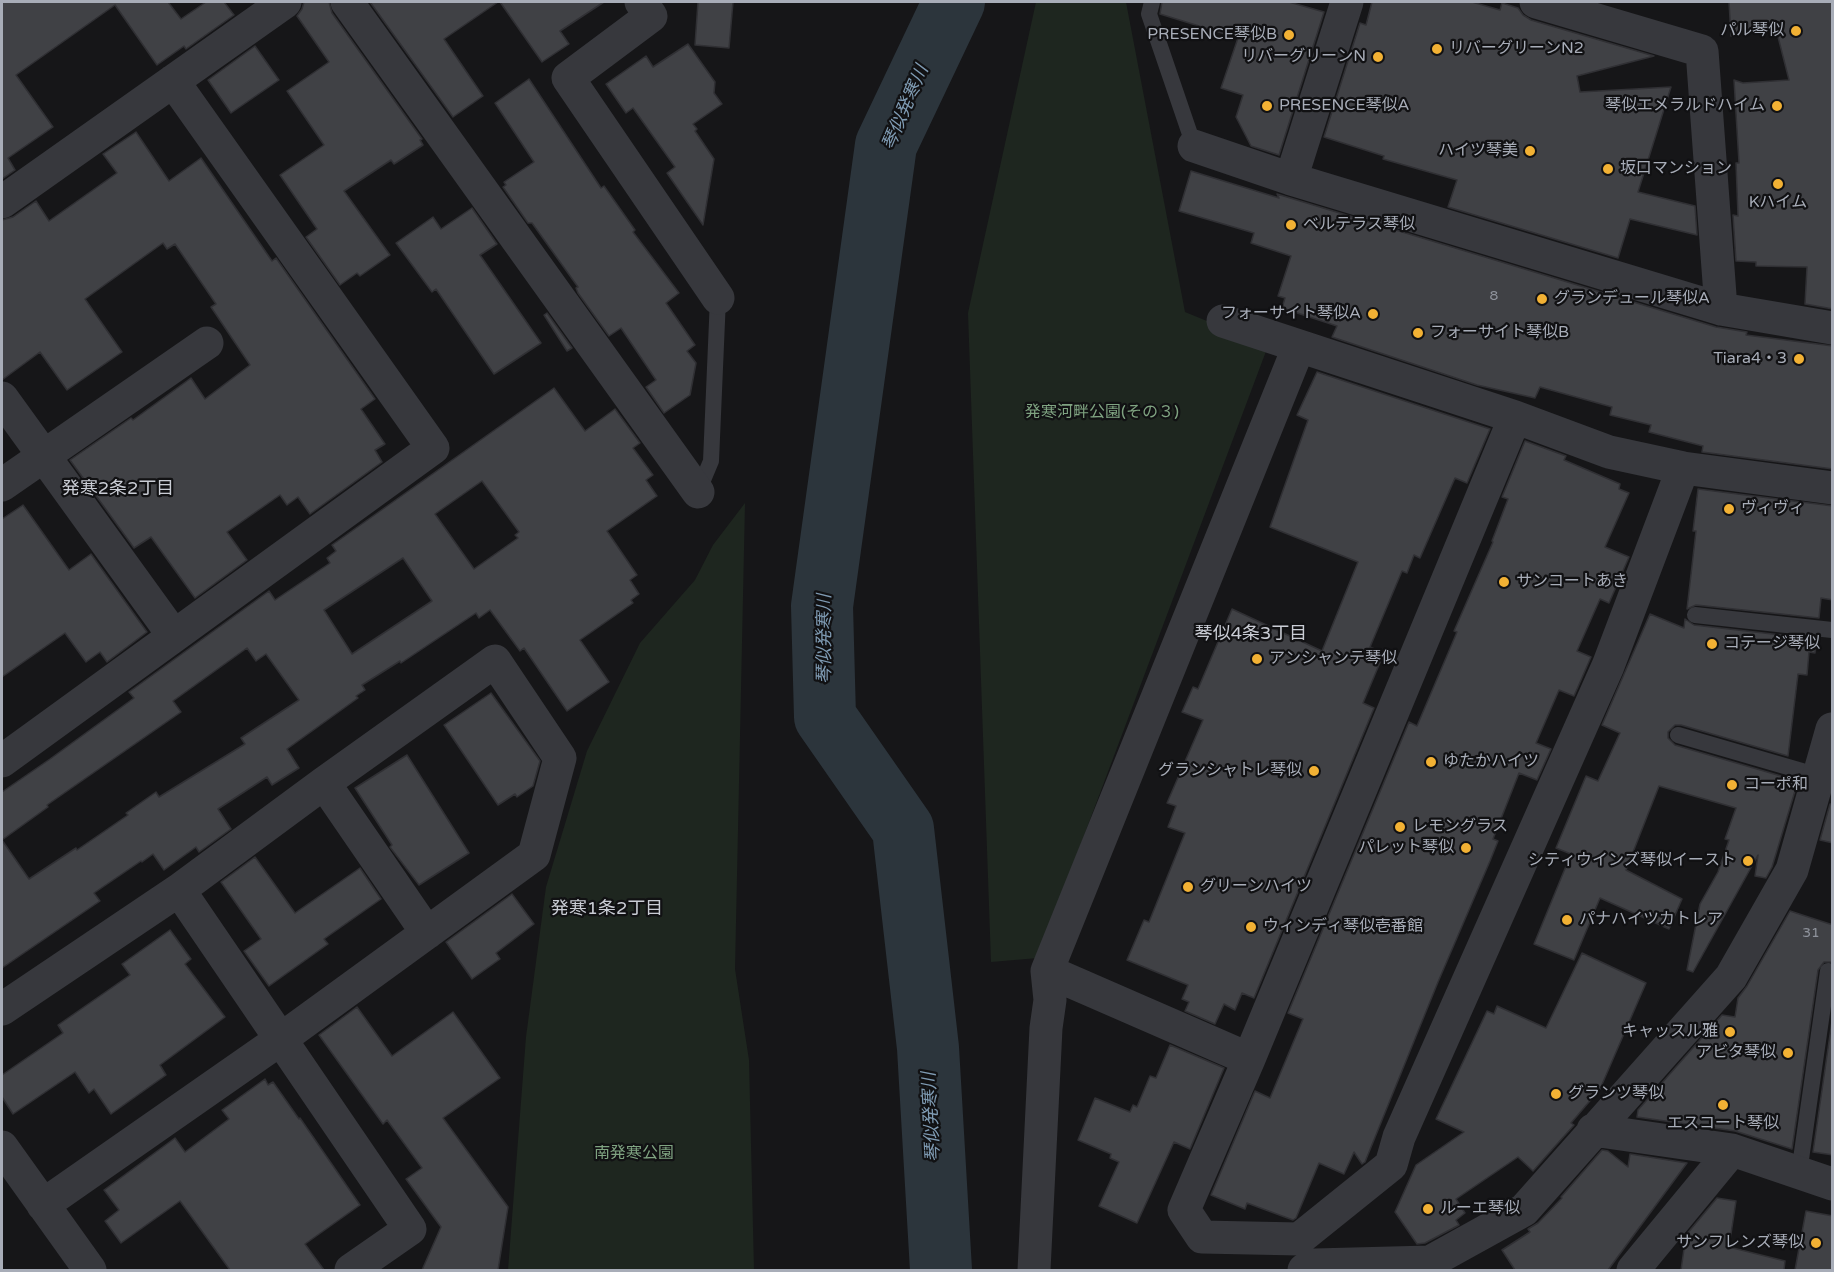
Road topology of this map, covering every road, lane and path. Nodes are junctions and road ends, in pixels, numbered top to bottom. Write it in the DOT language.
graph roads {
  1 [pos="285,2"];
  2 [pos="347,2"];
  3 [pos="641,2"];
  4 [pos="1152,2"];
  5 [pos="1347,2"];
  6 [pos="1536,2"];
  7 [pos="173,81"];
  8 [pos="1194,146"];
  9 [pos="1291,179"];
  10 [pos="2,202"];
  11 [pos="718,298"];
  12 [pos="1721,309"];
  13 [pos="1223,321"];
  14 [pos="1833,328"];
  15 [pos="207,343"];
  16 [pos="1299,346"];
  17 [pos="2,398"];
  18 [pos="1515,417"];
  19 [pos="43,455"];
  20 [pos="1683,468"];
  21 [pos="2,485"];
  22 [pos="1833,488"];
  23 [pos="698,492"];
  24 [pos="1695,615"];
  25 [pos="1833,630"];
  26 [pos="174,636"];
  27 [pos="1833,729"];
  28 [pos="1678,735"];
  29 [pos="2,761"];
  30 [pos="1819,776"];
  31 [pos="324,783"];
  32 [pos="178,890"];
  33 [pos="427,933"];
  34 [pos="1828,970"];
  35 [pos="1047,971"];
  36 [pos="2,1009"];
  37 [pos="281,1039"];
  38 [pos="1249,1059"];
  39 [pos="1593,1130"];
  40 [pos="2,1148"];
  41 [pos="1732,1150"];
  42 [pos="1799,1173"];
  43 [pos="1833,1184"];
  44 [pos="43,1205"];
  45 [pos="90,1270"];
  46 [pos="351,1270"];
  47 [pos="1034,1270"];
  48 [pos="1304,1270"];
  49 [pos="1633,1270"];
  1 -- 7 [label="street"];
  2 -- 23 [label="street"];
  3 -- 11 [label="street"];
  4 -- 8 [label="lane"];
  5 -- 9 [label="street"];
  6 -- 12 [label="street"];
  7 -- 10 [label="street"];
  7 -- 26 [label="street"];
  8 -- 9 [label="street"];
  9 -- 12 [label="street"];
  11 -- 23 [label="lane"];
  12 -- 14 [label="street"];
  13 -- 16 [label="street"];
  15 -- 19 [label="street"];
  16 -- 18 [label="street"];
  16 -- 35 [label="street"];
  17 -- 19 [label="street"];
  18 -- 20 [label="street"];
  18 -- 38 [label="street"];
  19 -- 21 [label="street"];
  19 -- 26 [label="street"];
  20 -- 22 [label="street"];
  20 -- 38 [label="street"];
  24 -- 25 [label="lane"];
  26 -- 29 [label="street"];
  27 -- 30 [label="street"];
  28 -- 30 [label="lane"];
  30 -- 39 [label="street"];
  31 -- 32 [label="street"];
  31 -- 33 [label="street"];
  31 -- 33 [label="street"];
  32 -- 36 [label="street"];
  32 -- 37 [label="street"];
  33 -- 37 [label="street"];
  34 -- 42 [label="lane"];
  35 -- 38 [label="street"];
  35 -- 47 [label="street"];
  37 -- 44 [label="street"];
  37 -- 46 [label="street"];
  39 -- 41 [label="street"];
  39 -- 48 [label="street"];
  40 -- 44 [label="street"];
  41 -- 42 [label="street"];
  41 -- 49 [label="street"];
  42 -- 43 [label="street"];
  44 -- 45 [label="street"];
}
